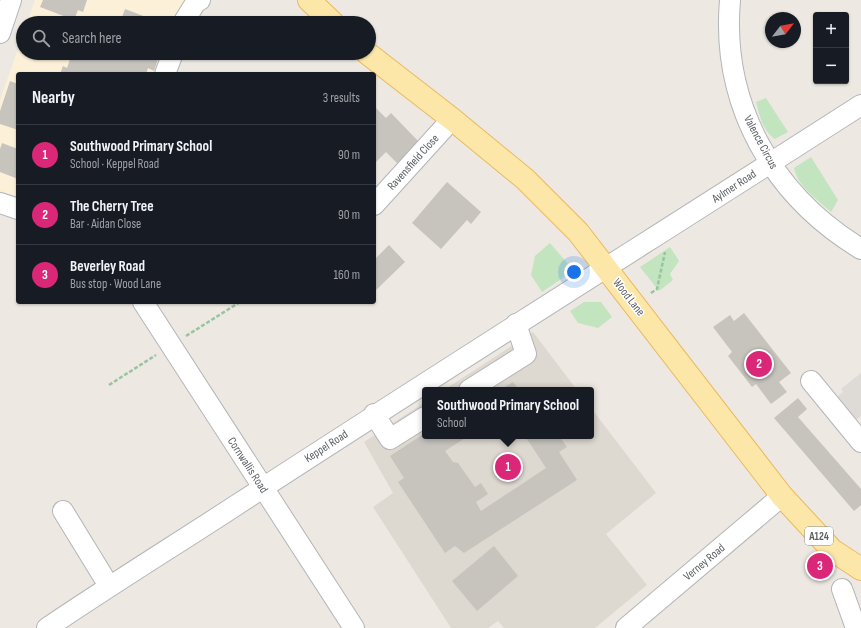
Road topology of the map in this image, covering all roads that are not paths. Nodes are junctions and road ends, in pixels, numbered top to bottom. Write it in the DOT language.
graph roads {
  1 [pos="11,0"];
  2 [pos="309,0"];
  3 [pos="730,0"];
  4 [pos="197,1"];
  5 [pos="187,16"];
  6 [pos="326,16"];
  7 [pos="0,33"];
  8 [pos="170,60"];
  9 [pos="376,60"];
  10 [pos="166,72"];
  11 [pos="861,105"];
  12 [pos="452,119"];
  13 [pos="770,163"];
  14 [pos="0,203"];
  15 [pos="376,203"];
  16 [pos="16,208"];
  17 [pos="861,248"];
  18 [pos="607,268"];
  19 [pos="144,304"];
  20 [pos="516,324"];
  21 [pos="811,381"];
  22 [pos="474,387"];
  23 [pos="374,414"];
  24 [pos="422,419"];
  25 [pos="861,442"];
  26 [pos="263,488"];
  27 [pos="782,496"];
  28 [pos="63,511"];
  29 [pos="861,569"];
  30 [pos="109,586"];
  31 [pos="842,589"];
  32 [pos="47,628"];
  33 [pos="354,628"];
  34 [pos="626,628"];
  35 [pos="856,628"];
  1 -- 7 [label="street"];
  2 -- 6 [label="main road"];
  3 -- 13 [label="street, Valence Circus"];
  4 -- 5 [label="street"];
  8 -- 10 [label="street"];
  9 -- 12 [label="main road, Wood Lane / A124"];
  11 -- 13 [label="street, Aylmer Road"];
  12 -- 15 [label="street, Ravensfield Close"];
  12 -- 18 [label="main road, Wood Lane / A124"];
  13 -- 17 [label="street, Valence Circus"];
  13 -- 18 [label="street, Aylmer Road"];
  14 -- 16 [label="street"];
  18 -- 20 [label="street, Keppel Road"];
  18 -- 27 [label="main road, Wood Lane / A124"];
  19 -- 26 [label="street, Cornwallis Road"];
  20 -- 22 [label="street"];
  20 -- 23 [label="street, Keppel Road"];
  21 -- 25 [label="street"];
  23 -- 24 [label="street"];
  23 -- 26 [label="street, Keppel Road"];
  26 -- 30 [label="street, Keppel Road"];
  26 -- 33 [label="street, Cornwallis Road"];
  27 -- 29 [label="main road, Wood Lane / A124"];
  27 -- 34 [label="street, Verney Road"];
  28 -- 30 [label="street"];
  30 -- 32 [label="street, Keppel Road"];
  31 -- 35 [label="street"];
}
